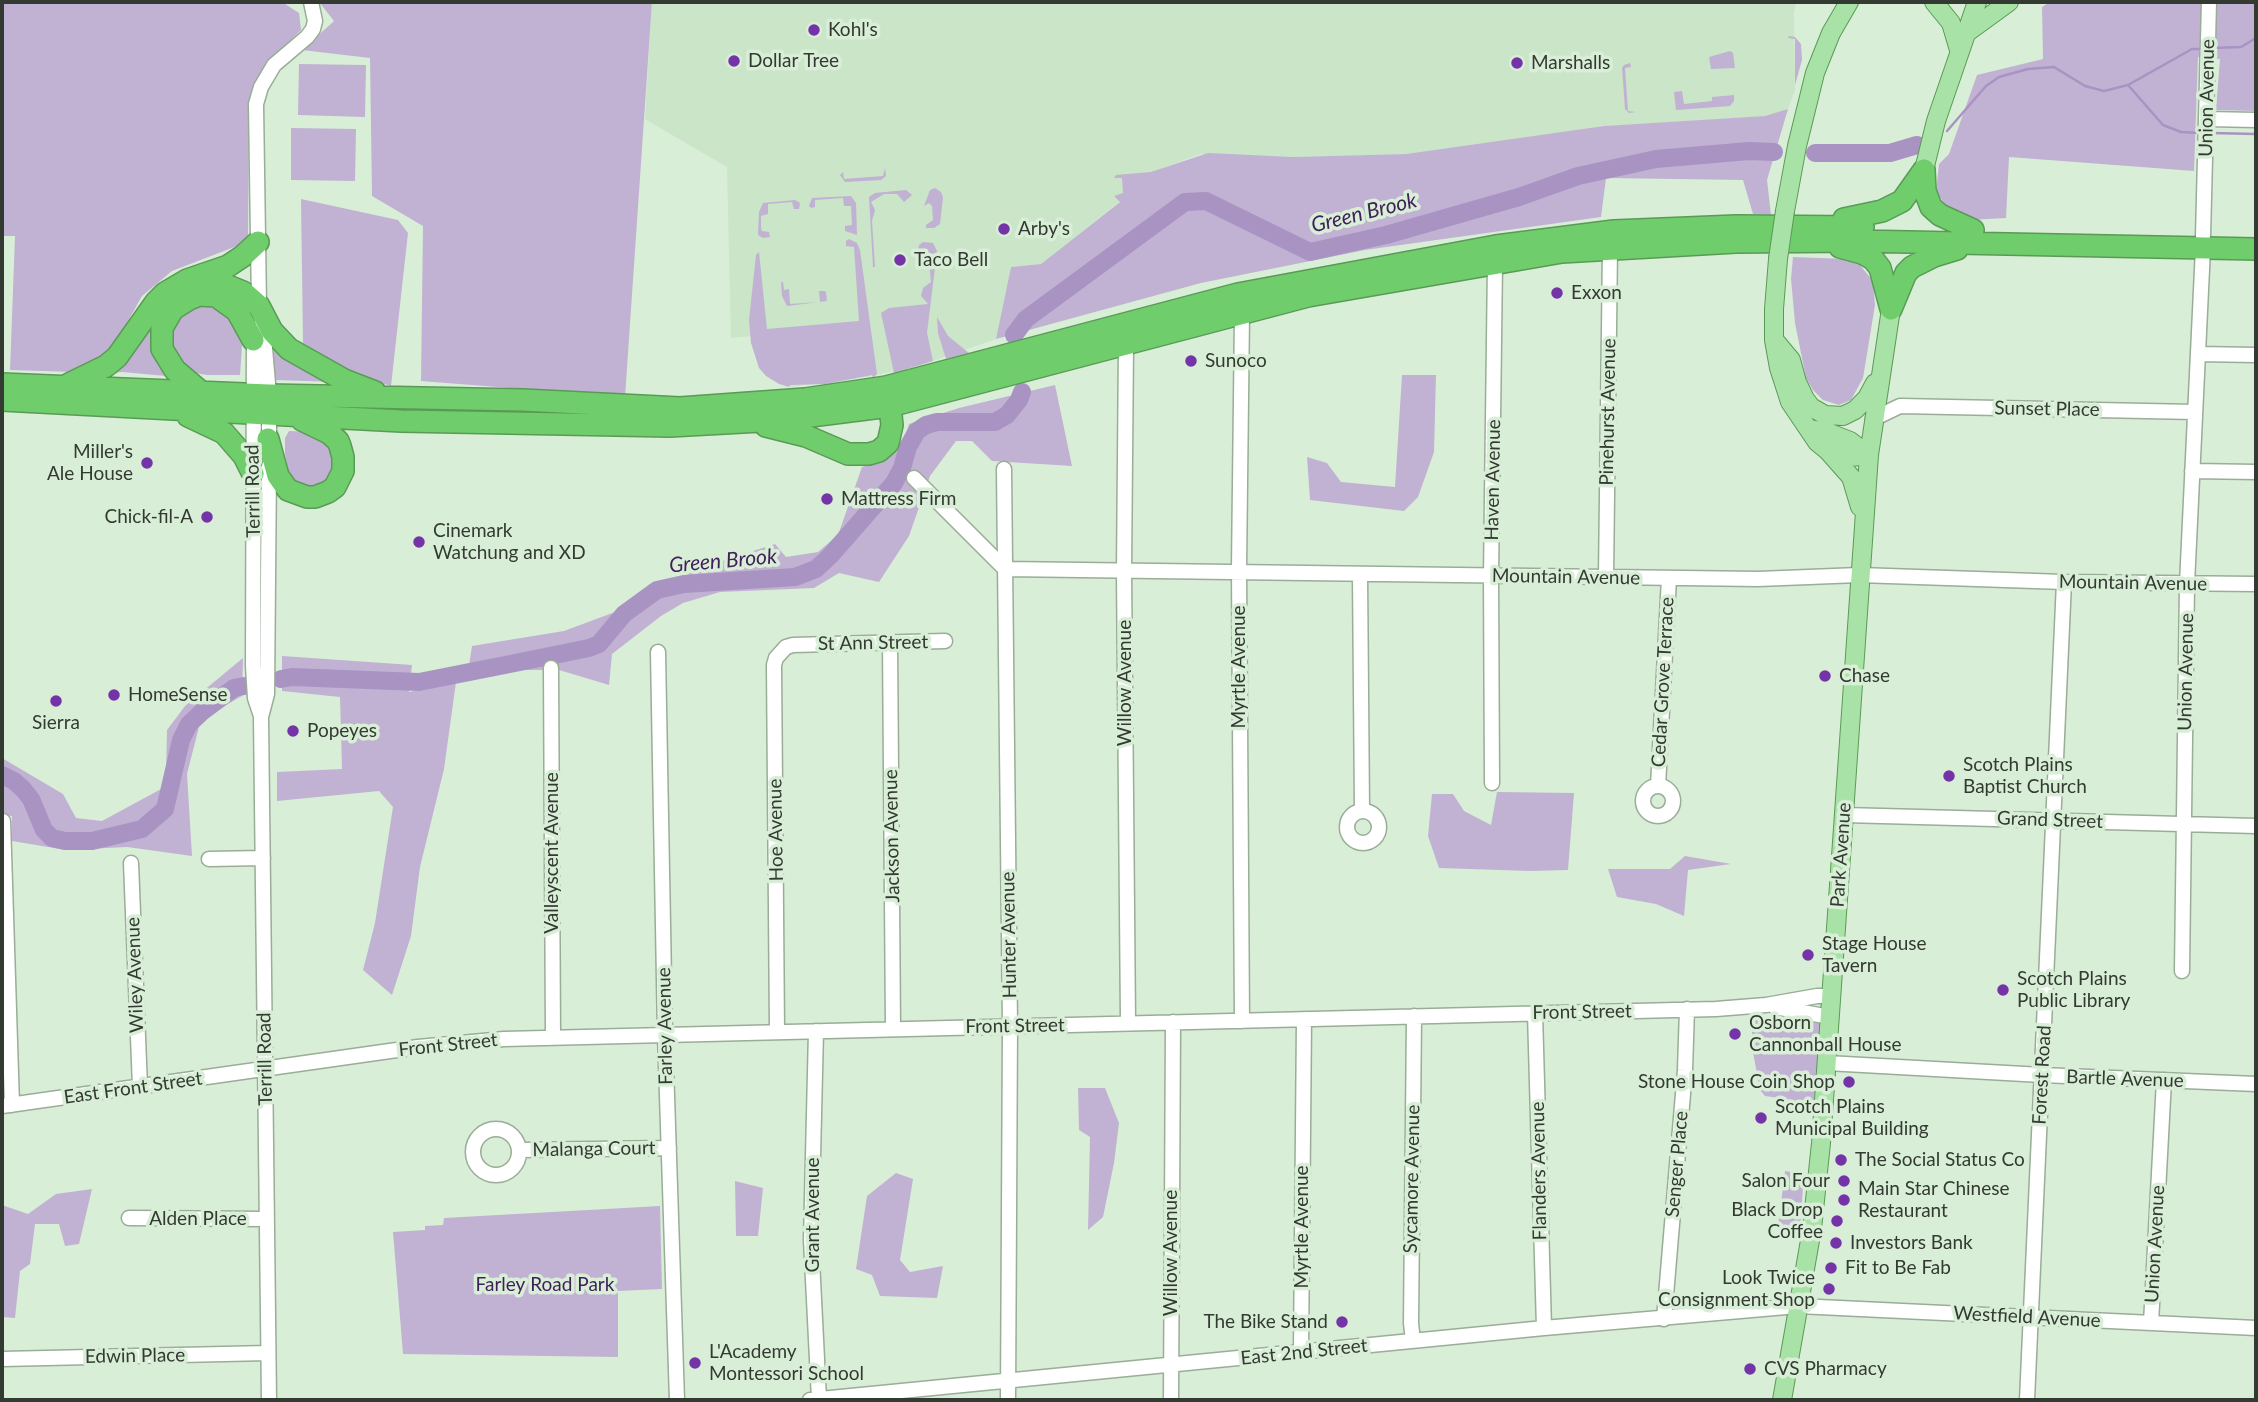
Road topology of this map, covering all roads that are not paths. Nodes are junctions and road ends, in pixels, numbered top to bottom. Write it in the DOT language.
graph roads {
  1 [pos="311,2"];
  2 [pos="1849,2"];
  3 [pos="1934,2"];
  4 [pos="1977,2"];
  5 [pos="2009,2"];
  6 [pos="2209,2"];
  7 [pos="1962,42"];
  8 [pos="2256,120"];
  9 [pos="2206,129"];
  10 [pos="1926,160"];
  11 [pos="1828,234"];
  12 [pos="2256,237"];
  13 [pos="1973,238"];
  14 [pos="258,242"];
  15 [pos="2203,242"];
  16 [pos="1610,247"];
  17 [pos="2256,249"];
  18 [pos="1496,262"];
  19 [pos="187,280"];
  20 [pos="259,306"];
  21 [pos="1891,309"];
  22 [pos="1242,313"];
  23 [pos="253,340"];
  24 [pos="1774,340"];
  25 [pos="1126,343"];
  26 [pos="2198,354"];
  27 [pos="2256,355"];
  28 [pos="1035,357"];
  29 [pos="1004,366"];
  30 [pos="1880,373"];
  31 [pos="2,384"];
  32 [pos="64,386"];
  33 [pos="201,392"];
  34 [pos="393,397"];
  35 [pos="2,400"];
  36 [pos="266,406"];
  37 [pos="890,406"];
  38 [pos="1900,406"];
  39 [pos="173,409"];
  40 [pos="2195,412"];
  41 [pos="1873,419"];
  42 [pos="751,422"];
  43 [pos="1810,429"];
  44 [pos="268,439"];
  45 [pos="1828,451"];
  46 [pos="1869,455"];
  47 [pos="1004,469"];
  48 [pos="2192,471"];
  49 [pos="2256,472"];
  50 [pos="253,474"];
  51 [pos="914,478"];
  52 [pos="1864,524"];
  53 [pos="1005,569"];
  54 [pos="1124,572"];
  55 [pos="1239,573"];
  56 [pos="1360,574"];
  57 [pos="1859,575"];
  58 [pos="1492,576"];
  59 [pos="1606,577"];
  60 [pos="1669,578"];
  61 [pos="2064,582"];
  62 [pos="2187,584"];
  63 [pos="2256,584"];
  64 [pos="945,641"];
  65 [pos="890,642"];
  66 [pos="800,644"];
  67 [pos="658,652"];
  68 [pos="260,664"];
  69 [pos="551,668"];
  70 [pos="1492,783"];
  71 [pos="1658,786"];
  72 [pos="1362,810"];
  73 [pos="1844,815"];
  74 [pos="3,821"];
  75 [pos="2054,821"];
  76 [pos="2184,824"];
  77 [pos="2256,826"];
  78 [pos="263,858"];
  79 [pos="209,859"];
  80 [pos="131,863"];
  81 [pos="2182,971"];
  82 [pos="1832,996"];
  83 [pos="1766,1005"];
  84 [pos="1687,1009"];
  85 [pos="1535,1013"];
  86 [pos="1414,1016"];
  87 [pos="1830,1017"];
  88 [pos="1304,1019"];
  89 [pos="1242,1021"];
  90 [pos="1173,1022"];
  91 [pos="1128,1023"];
  92 [pos="1010,1026"];
  93 [pos="893,1029"];
  94 [pos="816,1031"];
  95 [pos="777,1032"];
  96 [pos="665,1035"];
  97 [pos="553,1038"];
  98 [pos="1827,1063"];
  99 [pos="265,1069"];
  100 [pos="2042,1076"];
  101 [pos="2164,1080"];
  102 [pos="2256,1084"];
  103 [pos="140,1087"];
  104 [pos="7,1106"];
  105 [pos="668,1148"];
  106 [pos="519,1150"];
  107 [pos="129,1218"];
  108 [pos="267,1219"];
  109 [pos="1798,1306"];
  110 [pos="2031,1318"];
  111 [pos="1664,1319"];
  112 [pos="2151,1323"];
  113 [pos="1544,1328"];
  114 [pos="2256,1328"];
  115 [pos="1413,1341"];
  116 [pos="1301,1351"];
  117 [pos="268,1353"];
  118 [pos="2,1359"];
  119 [pos="1171,1365"];
  120 [pos="1007,1380"];
  121 [pos="913,1395"];
  122 [pos="269,1400"];
  123 [pos="677,1400"];
  124 [pos="815,1400"];
  125 [pos="1008,1400"];
  126 [pos="1171,1400"];
  127 [pos="1782,1400"];
  128 [pos="2028,1400"];
  1 -- 14 [label="street, Terrill Road"];
  2 -- 24 [label="main road, bridge"];
  3 -- 7 [label="main road"];
  4 -- 7 [label="main road"];
  5 -- 7 [label="main road"];
  6 -- 9 [label="street, Union Avenue"];
  7 -- 10 [label="main road"];
  8 -- 9 [label="street"];
  9 -- 15 [label="street, Union Avenue"];
  10 -- 11 [label="highway"];
  10 -- 13 [label="highway"];
  11 -- 13 [label="highway"];
  11 -- 16 [label="highway"];
  11 -- 21 [label="highway"];
  11 -- 28 [label="highway"];
  12 -- 15 [label="highway"];
  13 -- 15 [label="highway"];
  13 -- 21 [label="highway"];
  14 -- 19 [label="highway"];
  14 -- 20 [label="street, Terrill Road"];
  15 -- 17 [label="highway"];
  15 -- 26 [label="street, Union Avenue"];
  16 -- 18 [label="highway"];
  16 -- 59 [label="street, Pinehurst Avenue"];
  18 -- 22 [label="highway"];
  18 -- 58 [label="street, Haven Avenue"];
  19 -- 20 [label="highway"];
  19 -- 32 [label="highway"];
  20 -- 23 [label="street, Terrill Road"];
  20 -- 34 [label="highway"];
  20 -- 36 [label="street, Terrill Road"];
  21 -- 30 [label="main road, Park Avenue"];
  22 -- 25 [label="highway"];
  22 -- 55 [label="street, Myrtle Avenue"];
  23 -- 33 [label="highway"];
  23 -- 36 [label="street, Terrill Road"];
  24 -- 30 [label="main road"];
  24 -- 43 [label="main road"];
  25 -- 28 [label="highway"];
  25 -- 54 [label="street, Willow Avenue"];
  26 -- 27 [label="street"];
  26 -- 40 [label="street, Union Avenue"];
  28 -- 29 [label="highway"];
  29 -- 34 [label="highway"];
  29 -- 37 [label="highway"];
  30 -- 38 [label="street"];
  30 -- 41 [label="main road, Park Avenue"];
  31 -- 32 [label="highway"];
  32 -- 33 [label="highway"];
  33 -- 36 [label="highway"];
  34 -- 36 [label="highway"];
  35 -- 39 [label="highway"];
  36 -- 39 [label="highway"];
  36 -- 42 [label="highway"];
  36 -- 44 [label="street, Terrill Road"];
  36 -- 44 [label="highway"];
  36 -- 50 [label="street, Terrill Road"];
  37 -- 42 [label="highway"];
  37 -- 42 [label="highway"];
  38 -- 40 [label="street, Sunset Place"];
  38 -- 41 [label="street, Sunset Place"];
  39 -- 50 [label="highway"];
  40 -- 48 [label="street, Union Avenue"];
  41 -- 46 [label="main road, Park Avenue"];
  43 -- 45 [label="main road"];
  43 -- 46 [label="main road"];
  44 -- 68 [label="street, Terrill Road"];
  45 -- 46 [label="main road"];
  45 -- 52 [label="main road"];
  46 -- 52 [label="main road, Park Avenue"];
  47 -- 53 [label="street, Hunter Avenue"];
  48 -- 49 [label="street"];
  48 -- 62 [label="street, Union Avenue"];
  50 -- 68 [label="street, Terrill Road"];
  51 -- 53 [label="street"];
  52 -- 57 [label="main road, Park Avenue"];
  53 -- 54 [label="street, Mountain Avenue"];
  53 -- 92 [label="street, Hunter Avenue"];
  54 -- 55 [label="street, Mountain Avenue"];
  54 -- 91 [label="street, Willow Avenue"];
  55 -- 56 [label="street, Mountain Avenue"];
  55 -- 89 [label="street, Myrtle Avenue"];
  56 -- 58 [label="street, Mountain Avenue"];
  56 -- 72 [label="street"];
  57 -- 60 [label="street, Mountain Avenue"];
  57 -- 61 [label="street, Mountain Avenue"];
  57 -- 73 [label="main road, Park Avenue"];
  58 -- 59 [label="street, Mountain Avenue"];
  58 -- 70 [label="street, Haven Avenue"];
  59 -- 60 [label="street, Mountain Avenue"];
  60 -- 71 [label="street, Cedar Grove Terrace"];
  61 -- 62 [label="street, Mountain Avenue"];
  61 -- 75 [label="street, Forest Road"];
  62 -- 63 [label="street, Mountain Avenue"];
  62 -- 76 [label="street, Union Avenue"];
  64 -- 65 [label="street, St Ann Street"];
  65 -- 66 [label="street, St Ann Street"];
  65 -- 93 [label="street, Jackson Avenue"];
  66 -- 95 [label="street, Hoe Avenue"];
  67 -- 96 [label="street, Farley Avenue"];
  68 -- 78 [label="street, Terrill Road"];
  69 -- 97 [label="street, Valleyscent Avenue"];
  73 -- 75 [label="street, Grand Street"];
  73 -- 82 [label="main road, Park Avenue"];
  74 -- 104 [label="street"];
  75 -- 76 [label="street, Grand Street"];
  75 -- 100 [label="street, Forest Road"];
  76 -- 77 [label="street, Grand Street"];
  76 -- 81 [label="street, Union Avenue"];
  78 -- 79 [label="street"];
  78 -- 99 [label="street, Terrill Road"];
  80 -- 103 [label="street, Wiley Avenue"];
  82 -- 83 [label="street, Front Street"];
  82 -- 87 [label="main road, Park Avenue"];
  83 -- 84 [label="street, Front Street"];
  83 -- 87 [label="street, Front Street"];
  84 -- 85 [label="street, Front Street"];
  84 -- 111 [label="street, Senger Place"];
  85 -- 86 [label="street, Front Street"];
  85 -- 113 [label="street, Flanders Avenue"];
  86 -- 88 [label="street, Front Street"];
  86 -- 115 [label="street, Sycamore Avenue"];
  87 -- 98 [label="main road, Park Avenue"];
  88 -- 89 [label="street, Front Street"];
  88 -- 116 [label="street, Myrtle Avenue"];
  89 -- 90 [label="street, Front Street"];
  90 -- 91 [label="street, Front Street"];
  90 -- 119 [label="street, Willow Avenue"];
  91 -- 92 [label="street, Front Street"];
  92 -- 93 [label="street, Front Street"];
  92 -- 120 [label="street, Hunter Avenue"];
  93 -- 94 [label="street, Front Street"];
  94 -- 95 [label="street, Front Street"];
  94 -- 124 [label="street, Grant Avenue"];
  95 -- 96 [label="street, Front Street"];
  96 -- 97 [label="street, Front Street"];
  96 -- 105 [label="street, Farley Avenue"];
  97 -- 99 [label="street, Front Street"];
  98 -- 100 [label="street, Bartle Avenue"];
  98 -- 109 [label="main road, Park Avenue"];
  99 -- 103 [label="street, East Front Street"];
  99 -- 108 [label="street, Terrill Road"];
  100 -- 101 [label="street, Bartle Avenue"];
  100 -- 110 [label="street, Forest Road"];
  101 -- 102 [label="street, Bartle Avenue"];
  101 -- 112 [label="street, Union Avenue"];
  103 -- 104 [label="street, East Front Street"];
  105 -- 106 [label="street, Malanga Court"];
  105 -- 123 [label="street, Farley Avenue"];
  107 -- 108 [label="street, Alden Place"];
  108 -- 117 [label="street, Terrill Road"];
  109 -- 110 [label="street, Westfield Avenue"];
  109 -- 111 [label="street, East 2nd Street"];
  109 -- 127 [label="main road, Park Avenue"];
  110 -- 112 [label="street, Westfield Avenue"];
  110 -- 128 [label="street, Forest Road"];
  111 -- 113 [label="street, East 2nd Street"];
  112 -- 114 [label="street, Westfield Avenue"];
  113 -- 115 [label="street, East 2nd Street"];
  115 -- 116 [label="street, East 2nd Street"];
  116 -- 119 [label="street, East 2nd Street"];
  117 -- 118 [label="street, Edwin Place"];
  117 -- 122 [label="street, Terrill Road"];
  119 -- 120 [label="street, East 2nd Street"];
  119 -- 126 [label="street, Willow Avenue"];
  120 -- 121 [label="street, East 2nd Street"];
  120 -- 125 [label="street, Hunter Avenue"];
  121 -- 124 [label="street, East 2nd Street"];
}
